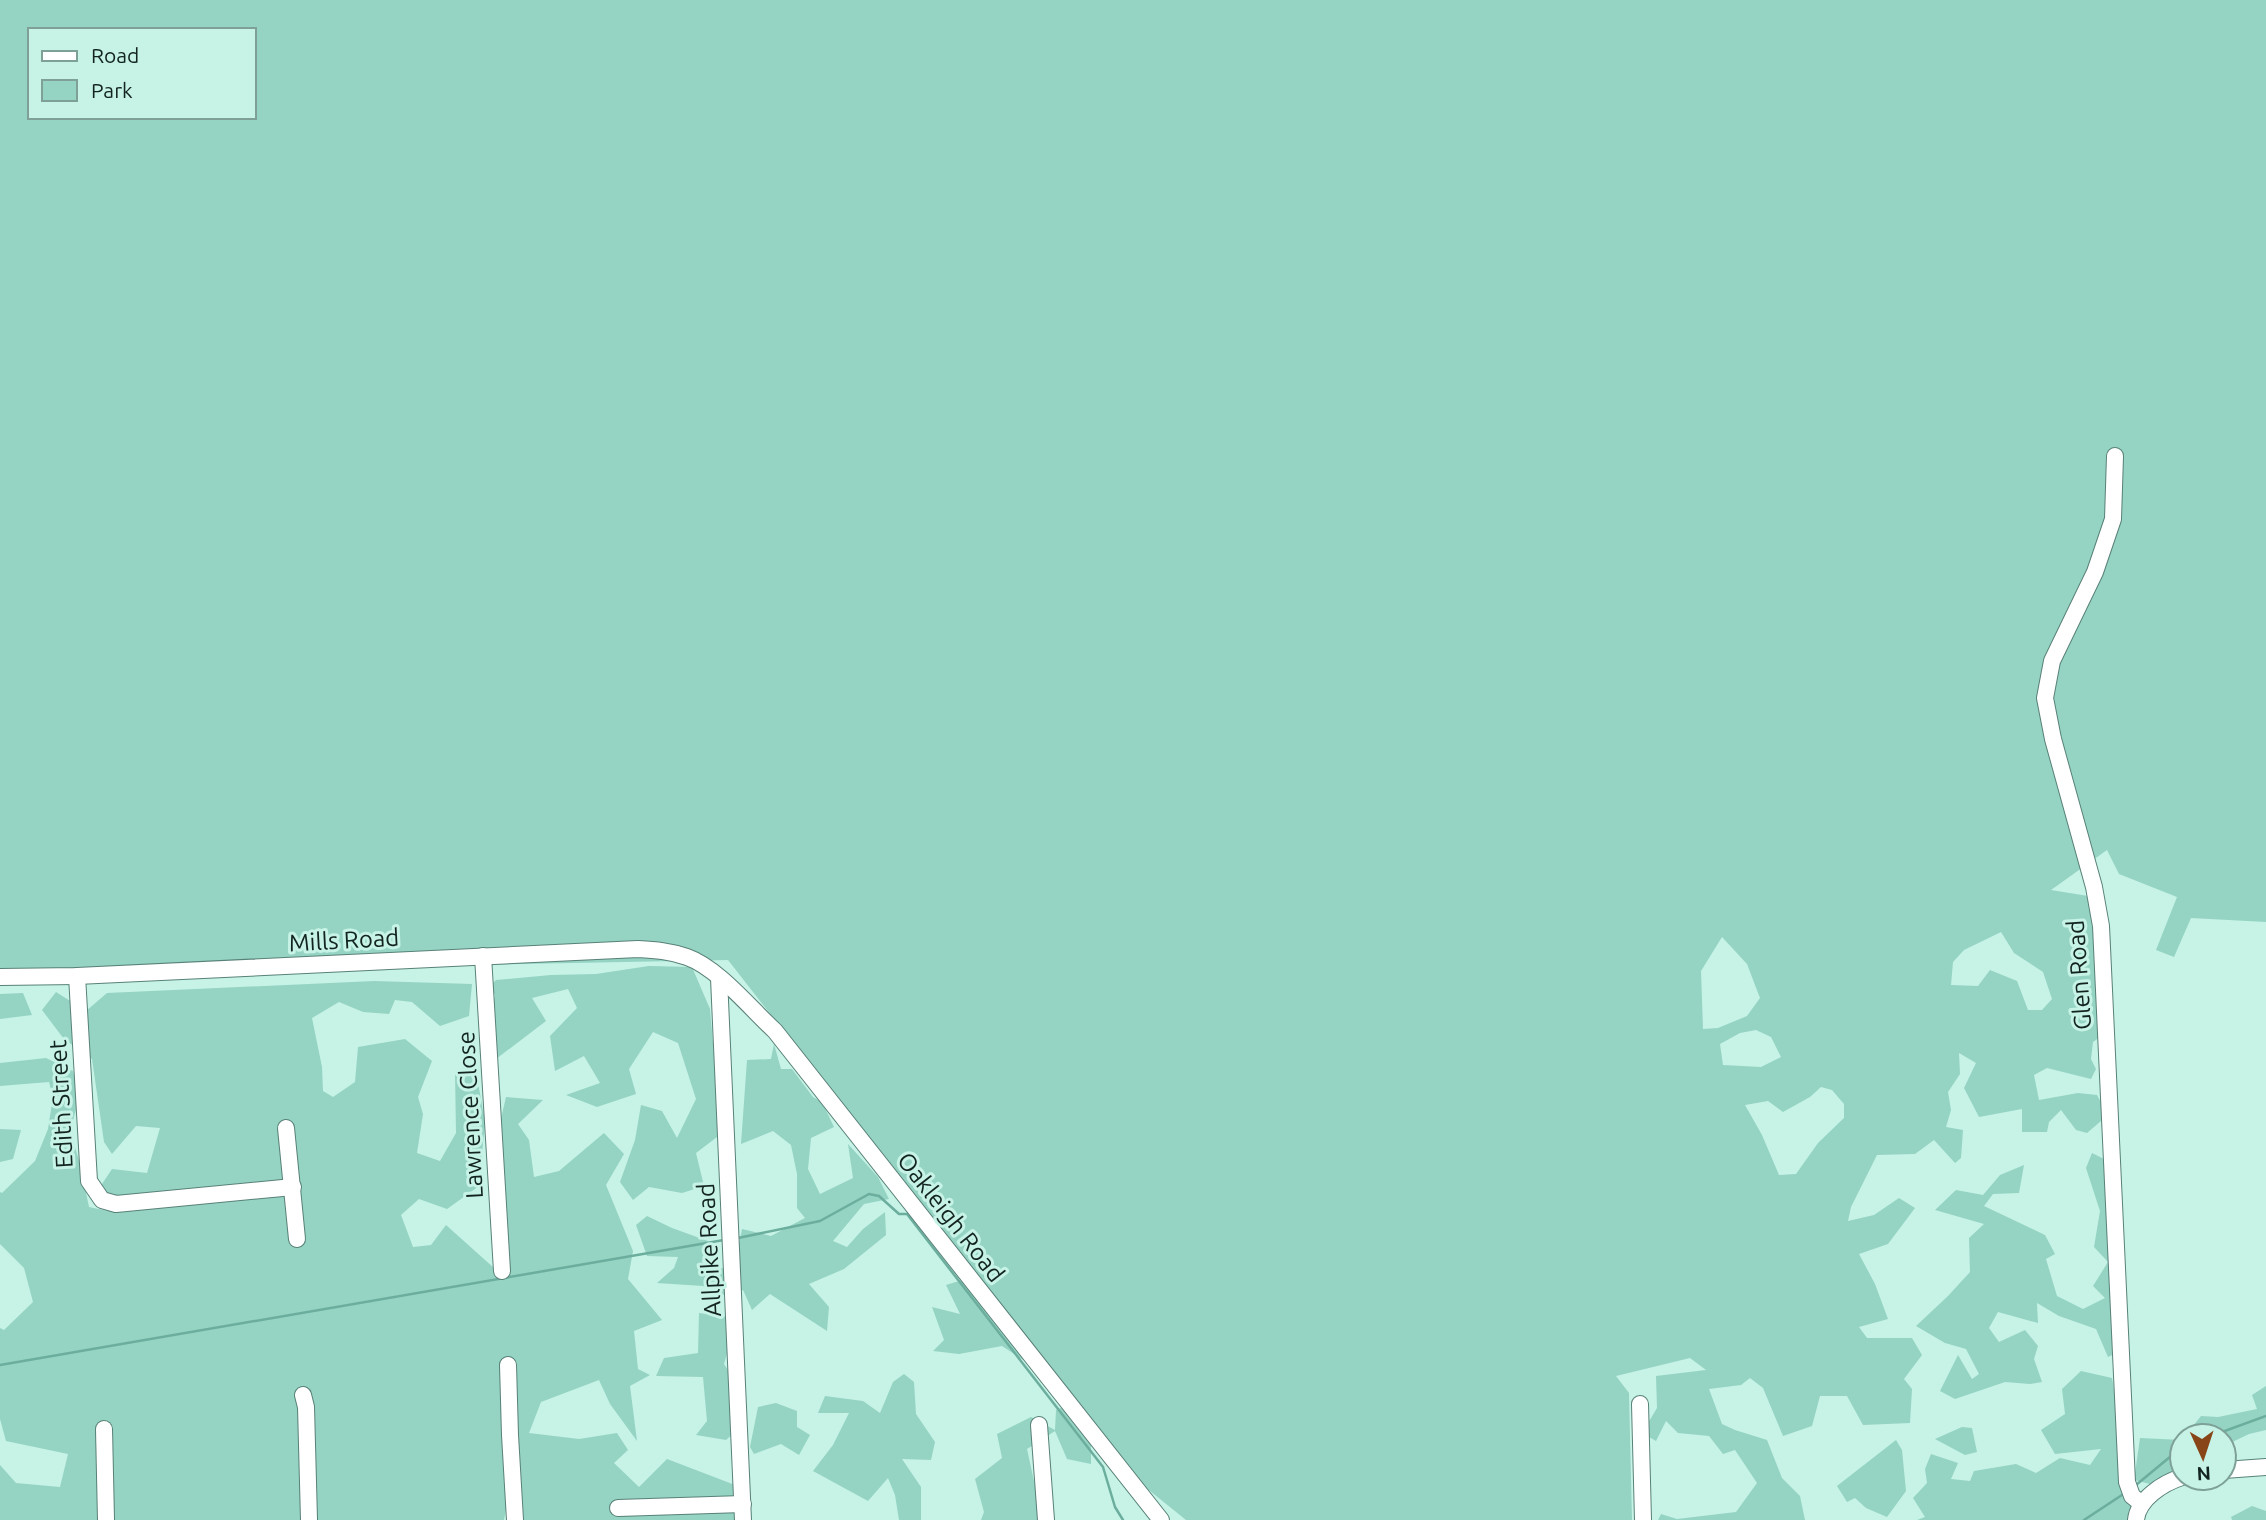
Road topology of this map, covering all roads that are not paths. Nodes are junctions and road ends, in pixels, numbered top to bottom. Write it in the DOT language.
graph roads {
  1 [pos="2115,456"];
  2 [pos="483,956"];
  3 [pos="690,958"];
  4 [pos="77,976"];
  5 [pos="0,977"];
  6 [pos="719,978"];
  7 [pos="286,1128"];
  8 [pos="293,1187"];
  9 [pos="298,1240"];
  10 [pos="502,1271"];
  11 [pos="509,1365"];
  12 [pos="303,1395"];
  13 [pos="1640,1404"];
  14 [pos="1039,1425"];
  15 [pos="104,1429"];
  16 [pos="2266,1467"];
  17 [pos="2238,1469"];
  18 [pos="2168,1485"];
  19 [pos="2134,1503"];
  20 [pos="618,1508"];
  21 [pos="743,1512"];
  22 [pos="106,1520"];
  23 [pos="309,1520"];
  24 [pos="515,1520"];
  25 [pos="1046,1520"];
  26 [pos="1161,1520"];
  27 [pos="1643,1520"];
  1 -- 19 [label="street, Glen Road"];
  2 -- 3 [label="street, Mills Road"];
  2 -- 4 [label="street, Mills Road"];
  2 -- 10 [label="street, Lawrence Close"];
  3 -- 6 [label="street, Oakleigh Road"];
  4 -- 5 [label="street, Mills Road"];
  4 -- 8 [label="street, Edith Street"];
  6 -- 21 [label="street, Allpike Road"];
  6 -- 26 [label="street, Oakleigh Road"];
  7 -- 8 [label="street"];
  8 -- 9 [label="street"];
  11 -- 24 [label="street"];
  12 -- 23 [label="street"];
  13 -- 27 [label="street"];
  14 -- 25 [label="street"];
  15 -- 22 [label="street"];
  16 -- 17 [label="street"];
  18 -- 19 [label="street"];
  20 -- 21 [label="street"];
}
